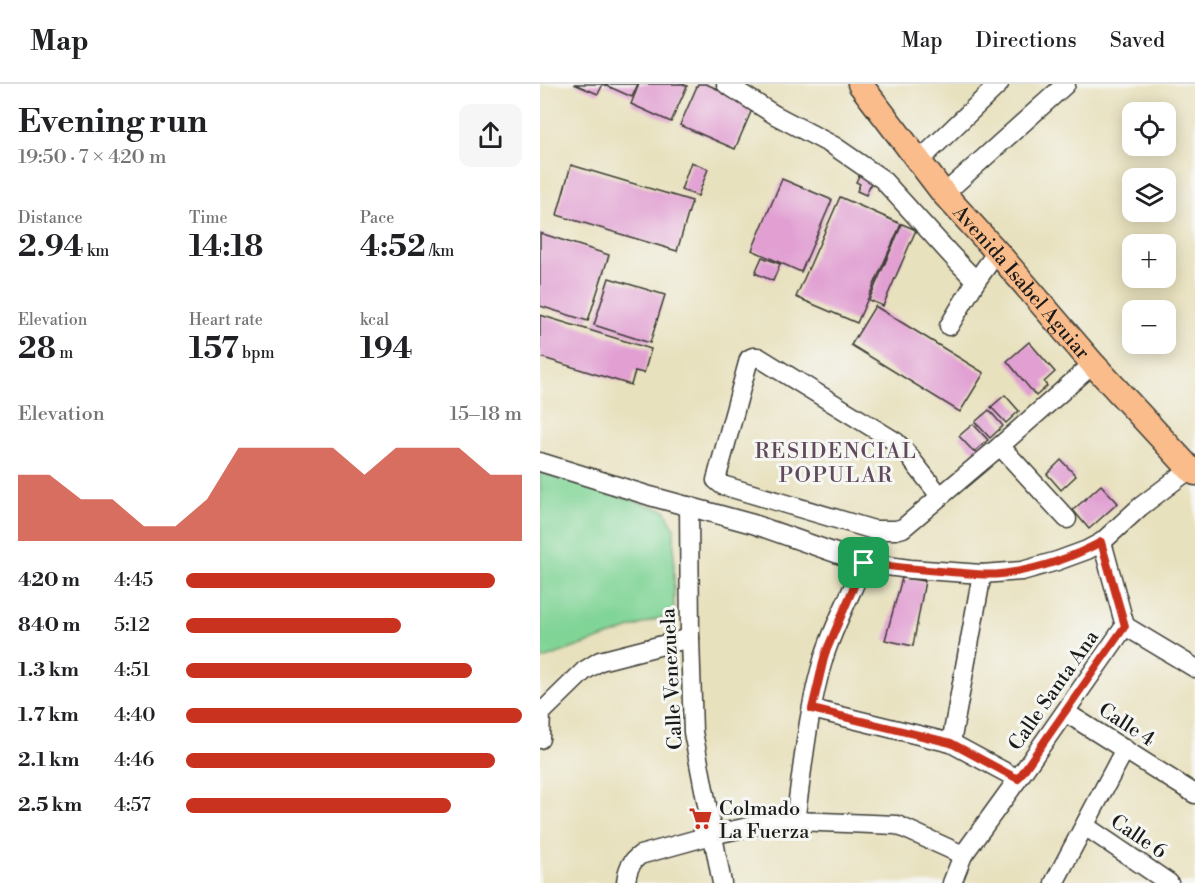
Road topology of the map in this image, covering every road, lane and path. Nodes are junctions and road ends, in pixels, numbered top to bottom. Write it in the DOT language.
graph roads {
  1 [pos="726,84"];
  2 [pos="860,84"];
  3 [pos="999,84"];
  4 [pos="1066,84"];
  5 [pos="918,162"];
  6 [pos="944,194"];
  7 [pos="997,252"];
  8 [pos="976,281"];
  9 [pos="949,326"];
  10 [pos="1093,364"];
  11 [pos="1000,446"];
  12 [pos="540,462"];
  13 [pos="1193,469"];
  14 [pos="940,496"];
  15 [pos="688,506"];
  16 [pos="1067,519"];
  17 [pos="1101,542"];
  18 [pos="864,563"];
  19 [pos="982,574"];
  20 [pos="1125,626"];
  21 [pos="690,638"];
  22 [pos="1195,668"];
  23 [pos="812,709"];
  24 [pos="1065,711"];
  25 [pos="540,713"];
  26 [pos="540,739"];
  27 [pos="951,743"];
  28 [pos="1125,749"];
  29 [pos="1018,779"];
  30 [pos="1195,794"];
  31 [pos="795,820"];
  32 [pos="1084,826"];
  33 [pos="712,836"];
  34 [pos="963,855"];
  35 [pos="626,883"];
  36 [pos="722,883"];
  37 [pos="952,883"];
  38 [pos="1054,883"];
  39 [pos="1169,883"];
  1 -- 8 [label="street"];
  2 -- 5 [label="main road, Avenida Isabel Aguiar"];
  3 -- 5 [label="street"];
  4 -- 6 [label="street"];
  5 -- 6 [label="main road, Avenida Isabel Aguiar"];
  6 -- 7 [label="main road, Avenida Isabel Aguiar"];
  7 -- 8 [label="street"];
  7 -- 10 [label="main road, Avenida Isabel Aguiar"];
  8 -- 9 [label="street"];
  10 -- 11 [label="street"];
  10 -- 13 [label="main road, Avenida Isabel Aguiar"];
  11 -- 14 [label="street"];
  11 -- 16 [label="street"];
  12 -- 15 [label="street"];
  13 -- 17 [label="street"];
  14 -- 14 [label="street"];
  15 -- 18 [label="street"];
  15 -- 21 [label="street, Calle Venezuela"];
  17 -- 19 [label="street"];
  17 -- 20 [label="street, Calle Santa Ana"];
  18 -- 19 [label="street"];
  18 -- 23 [label="street"];
  19 -- 27 [label="street"];
  20 -- 22 [label="street"];
  20 -- 24 [label="street, Calle Santa Ana"];
  21 -- 25 [label="street"];
  21 -- 33 [label="street, Calle Venezuela"];
  23 -- 27 [label="street"];
  23 -- 31 [label="street"];
  24 -- 28 [label="street, Calle 4"];
  24 -- 29 [label="street, Calle Santa Ana"];
  25 -- 26 [label="street"];
  27 -- 29 [label="street"];
  28 -- 30 [label="street, Calle 4"];
  28 -- 32 [label="street"];
  29 -- 34 [label="street, Calle Santa Ana"];
  31 -- 33 [label="street"];
  31 -- 34 [label="street"];
  32 -- 38 [label="street"];
  32 -- 39 [label="street, Calle 6"];
  33 -- 35 [label="street"];
  33 -- 36 [label="street, Calle Venezuela"];
  34 -- 37 [label="street, Calle Santa Ana"];
}
